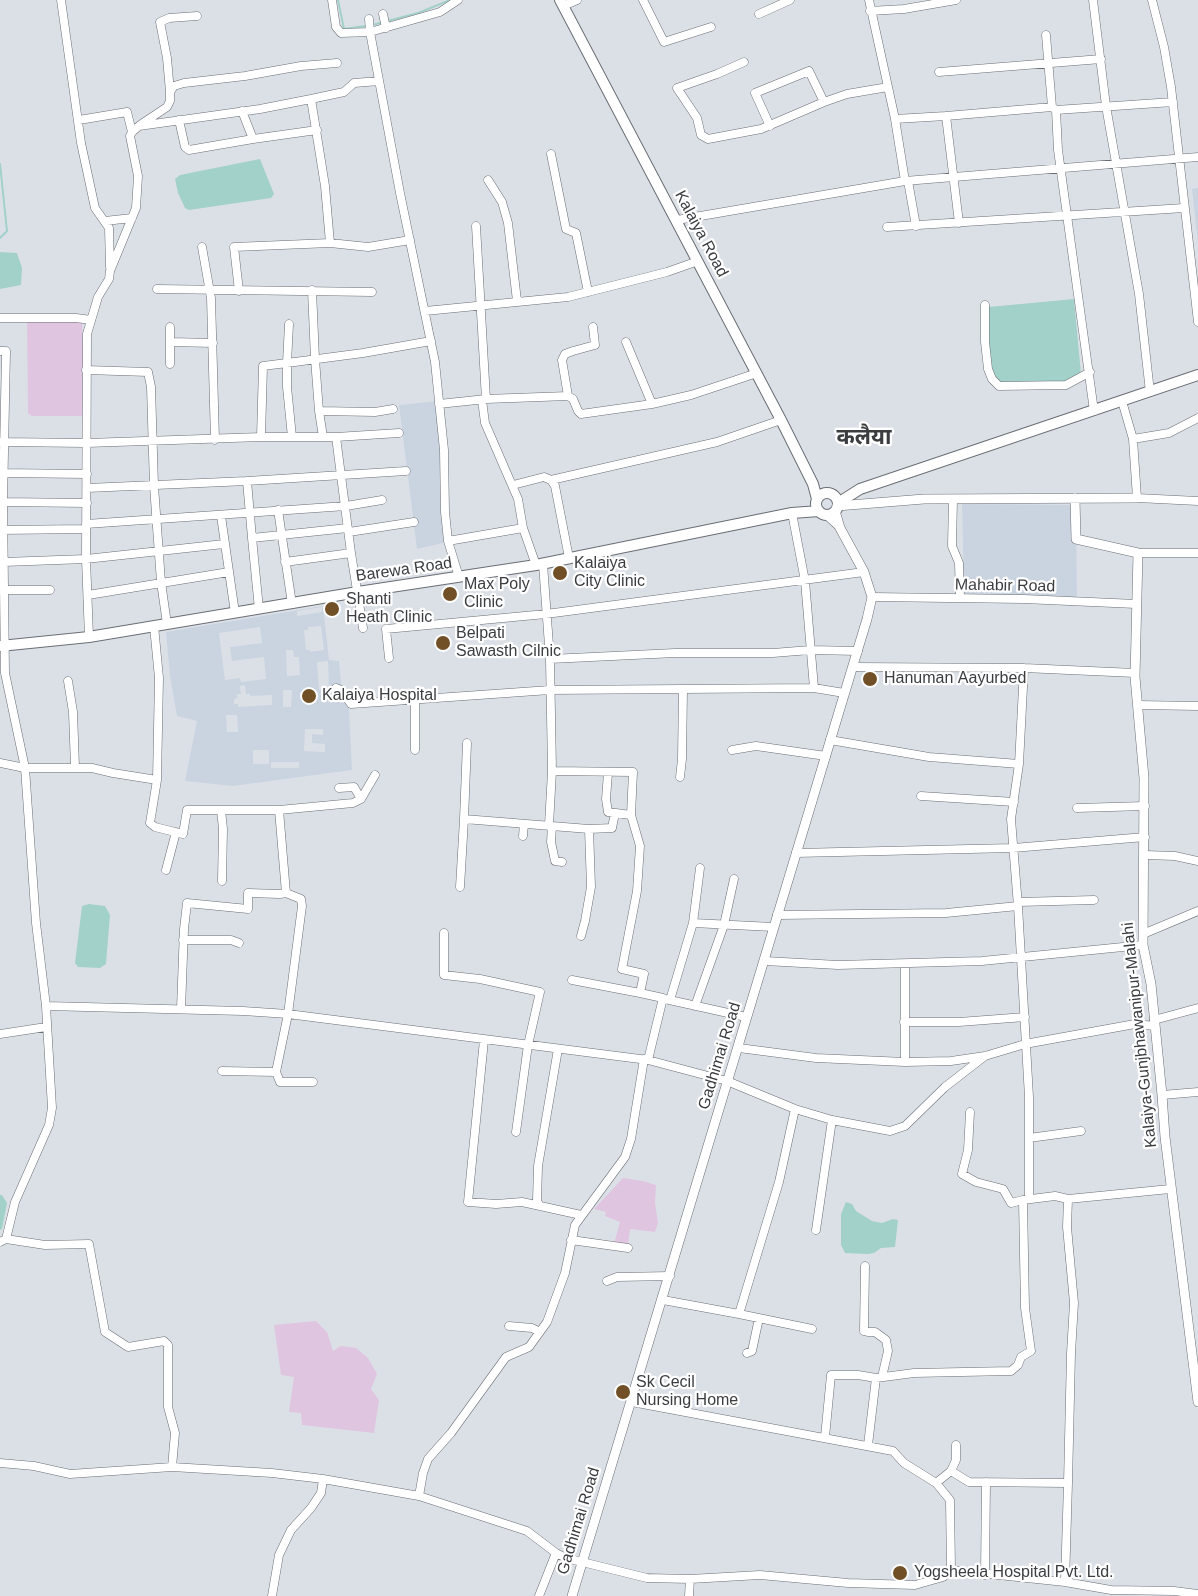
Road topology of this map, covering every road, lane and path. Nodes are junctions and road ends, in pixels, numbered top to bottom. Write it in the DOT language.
graph roads {
  1 [pos="61,0"];
  2 [pos="332,0"];
  3 [pos="458,0"];
  4 [pos="577,0"];
  5 [pos="643,0"];
  6 [pos="790,0"];
  7 [pos="869,0"];
  8 [pos="956,0"];
  9 [pos="1093,0"];
  10 [pos="1152,0"];
  11 [pos="940,1"];
  12 [pos="561,3"];
  13 [pos="870,11"];
  14 [pos="759,14"];
  15 [pos="197,16"];
  16 [pos="369,26"];
  17 [pos="711,27"];
  18 [pos="1046,35"];
  19 [pos="1101,59"];
  20 [pos="744,62"];
  21 [pos="337,63"];
  22 [pos="1049,63"];
  23 [pos="939,72"];
  24 [pos="379,81"];
  25 [pos="888,87"];
  26 [pos="170,92"];
  27 [pos="310,99"];
  28 [pos="824,102"];
  29 [pos="1173,102"];
  30 [pos="1106,106"];
  31 [pos="1054,108"];
  32 [pos="242,111"];
  33 [pos="946,117"];
  34 [pos="895,119"];
  35 [pos="79,120"];
  36 [pos="179,120"];
  37 [pos="770,126"];
  38 [pos="135,129"];
  39 [pos="317,130"];
  40 [pos="253,139"];
  41 [pos="551,154"];
  42 [pos="1198,157"];
  43 [pos="1180,159"];
  44 [pos="1116,165"];
  45 [pos="1062,168"];
  46 [pos="953,178"];
  47 [pos="488,180"];
  48 [pos="906,181"];
  49 [pos="1185,208"];
  50 [pos="1124,212"];
  51 [pos="1067,215"];
  52 [pos="132,218"];
  53 [pos="677,220"];
  54 [pos="105,221"];
  55 [pos="959,223"];
  56 [pos="476,226"];
  57 [pos="916,226"];
  58 [pos="886,227"];
  59 [pos="410,240"];
  60 [pos="330,243"];
  61 [pos="202,248"];
  62 [pos="699,261"];
  63 [pos="110,271"];
  64 [pos="157,289"];
  65 [pos="210,290"];
  66 [pos="312,290"];
  67 [pos="239,291"];
  68 [pos="372,292"];
  69 [pos="588,292"];
  70 [pos="517,301"];
  71 [pos="481,304"];
  72 [pos="985,305"];
  73 [pos="425,311"];
  74 [pos="0,318"];
  75 [pos="91,320"];
  76 [pos="1198,322"];
  77 [pos="289,324"];
  78 [pos="170,327"];
  79 [pos="593,327"];
  80 [pos="431,341"];
  81 [pos="170,342"];
  82 [pos="626,342"];
  83 [pos="213,343"];
  84 [pos="0,351"];
  85 [pos="315,359"];
  86 [pos="287,363"];
  87 [pos="170,364"];
  88 [pos="86,370"];
  89 [pos="1090,372"];
  90 [pos="757,374"];
  91 [pos="1198,375"];
  92 [pos="1150,392"];
  93 [pos="568,396"];
  94 [pos="484,399"];
  95 [pos="1122,401"];
  96 [pos="439,404"];
  97 [pos="652,404"];
  98 [pos="393,409"];
  99 [pos="319,411"];
  100 [pos="1094,411"];
  101 [pos="1198,418"];
  102 [pos="781,420"];
  103 [pos="399,433"];
  104 [pos="261,437"];
  105 [pos="292,437"];
  106 [pos="323,437"];
  107 [pos="336,437"];
  108 [pos="1133,439"];
  109 [pos="152,440"];
  110 [pos="215,440"];
  111 [pos="2,442"];
  112 [pos="87,443"];
  113 [pos="406,471"];
  114 [pos="2,473"];
  115 [pos="87,474"];
  116 [pos="341,476"];
  117 [pos="551,480"];
  118 [pos="247,481"];
  119 [pos="513,485"];
  120 [pos="154,486"];
  121 [pos="87,488"];
  122 [pos="1075,498"];
  123 [pos="1137,498"];
  124 [pos="952,499"];
  125 [pos="382,500"];
  126 [pos="1198,501"];
  127 [pos="2,502"];
  128 [pos="87,503"];
  129 [pos="826,505"];
  130 [pos="346,506"];
  131 [pos="278,510"];
  132 [pos="249,512"];
  133 [pos="792,513"];
  134 [pos="221,516"];
  135 [pos="158,519"];
  136 [pos="414,522"];
  137 [pos="86,527"];
  138 [pos="523,528"];
  139 [pos="2,530"];
  140 [pos="349,530"];
  141 [pos="281,534"];
  142 [pos="252,538"];
  143 [pos="448,541"];
  144 [pos="224,544"];
  145 [pos="160,552"];
  146 [pos="351,553"];
  147 [pos="1138,553"];
  148 [pos="1198,553"];
  149 [pos="569,558"];
  150 [pos="86,559"];
  151 [pos="4,562"];
  152 [pos="285,562"];
  153 [pos="540,565"];
  154 [pos="229,572"];
  155 [pos="864,572"];
  156 [pos="459,577"];
  157 [pos="805,581"];
  158 [pos="161,582"];
  159 [pos="2,590"];
  160 [pos="50,590"];
  161 [pos="358,592"];
  162 [pos="88,595"];
  163 [pos="872,597"];
  164 [pos="960,598"];
  165 [pos="292,603"];
  166 [pos="1136,604"];
  167 [pos="259,609"];
  168 [pos="235,613"];
  169 [pos="546,614"];
  170 [pos="167,624"];
  171 [pos="154,626"];
  172 [pos="363,628"];
  173 [pos="89,637"];
  174 [pos="2,646"];
  175 [pos="810,650"];
  176 [pos="858,651"];
  177 [pos="389,658"];
  178 [pos="550,659"];
  179 [pos="854,667"];
  180 [pos="1024,668"];
  181 [pos="1135,673"];
  182 [pos="2,674"];
  183 [pos="68,681"];
  184 [pos="336,688"];
  185 [pos="814,688"];
  186 [pos="550,690"];
  187 [pos="682,690"];
  188 [pos="844,693"];
  189 [pos="415,699"];
  190 [pos="1138,705"];
  191 [pos="1198,706"];
  192 [pos="830,740"];
  193 [pos="467,743"];
  194 [pos="415,750"];
  195 [pos="732,750"];
  196 [pos="826,756"];
  197 [pos="0,763"];
  198 [pos="1019,765"];
  199 [pos="75,767"];
  200 [pos="25,768"];
  201 [pos="552,771"];
  202 [pos="608,773"];
  203 [pos="375,775"];
  204 [pos="680,777"];
  205 [pos="157,780"];
  206 [pos="339,788"];
  207 [pos="921,796"];
  208 [pos="361,799"];
  209 [pos="1014,802"];
  210 [pos="1145,806"];
  211 [pos="1077,808"];
  212 [pos="221,810"];
  213 [pos="279,810"];
  214 [pos="615,813"];
  215 [pos="632,815"];
  216 [pos="464,819"];
  217 [pos="524,824"];
  218 [pos="551,826"];
  219 [pos="589,829"];
  220 [pos="176,832"];
  221 [pos="523,836"];
  222 [pos="1145,837"];
  223 [pos="1013,849"];
  224 [pos="796,853"];
  225 [pos="1145,855"];
  226 [pos="1198,861"];
  227 [pos="562,862"];
  228 [pos="700,868"];
  229 [pos="166,870"];
  230 [pos="734,879"];
  231 [pos="222,881"];
  232 [pos="460,887"];
  233 [pos="286,893"];
  234 [pos="1094,900"];
  235 [pos="1018,904"];
  236 [pos="1198,911"];
  237 [pos="777,915"];
  238 [pos="693,923"];
  239 [pos="724,925"];
  240 [pos="773,927"];
  241 [pos="444,933"];
  242 [pos="1143,934"];
  243 [pos="581,936"];
  244 [pos="183,940"];
  245 [pos="239,943"];
  246 [pos="1143,945"];
  247 [pos="1022,958"];
  248 [pos="765,961"];
  249 [pos="905,964"];
  250 [pos="572,980"];
  251 [pos="640,993"];
  252 [pos="666,999"];
  253 [pos="46,1006"];
  254 [pos="695,1006"];
  255 [pos="1198,1008"];
  256 [pos="182,1009"];
  257 [pos="288,1014"];
  258 [pos="746,1017"];
  259 [pos="1025,1017"];
  260 [pos="904,1022"];
  261 [pos="1155,1023"];
  262 [pos="46,1027"];
  263 [pos="0,1034"];
  264 [pos="484,1040"];
  265 [pos="1025,1044"];
  266 [pos="528,1045"];
  267 [pos="739,1048"];
  268 [pos="558,1049"];
  269 [pos="985,1056"];
  270 [pos="646,1059"];
  271 [pos="905,1062"];
  272 [pos="222,1071"];
  273 [pos="276,1072"];
  274 [pos="727,1081"];
  275 [pos="314,1082"];
  276 [pos="1198,1092"];
  277 [pos="1162,1095"];
  278 [pos="795,1109"];
  279 [pos="970,1112"];
  280 [pos="832,1120"];
  281 [pos="1081,1131"];
  282 [pos="516,1132"];
  283 [pos="1029,1138"];
  284 [pos="1170,1189"];
  285 [pos="1026,1199"];
  286 [pos="1068,1199"];
  287 [pos="540,1206"];
  288 [pos="581,1215"];
  289 [pos="816,1230"];
  290 [pos="3,1240"];
  291 [pos="571,1240"];
  292 [pos="628,1248"];
  293 [pos="865,1266"];
  294 [pos="670,1275"];
  295 [pos="607,1281"];
  296 [pos="663,1300"];
  297 [pos="740,1314"];
  298 [pos="759,1318"];
  299 [pos="509,1326"];
  300 [pos="812,1329"];
  301 [pos="540,1332"];
  302 [pos="747,1353"];
  303 [pos="879,1378"];
  304 [pos="632,1402"];
  305 [pos="1198,1402"];
  306 [pos="825,1437"];
  307 [pos="868,1445"];
  308 [pos="956,1445"];
  309 [pos="0,1463"];
  310 [pos="172,1467"];
  311 [pos="951,1472"];
  312 [pos="323,1479"];
  313 [pos="986,1482"];
  314 [pos="936,1483"];
  315 [pos="1068,1483"];
  316 [pos="418,1496"];
  317 [pos="555,1553"];
  318 [pos="582,1563"];
  319 [pos="951,1570"];
  320 [pos="985,1575"];
  321 [pos="690,1579"];
  322 [pos="1065,1582"];
  323 [pos="1198,1594"];
  324 [pos="272,1596"];
  325 [pos="539,1596"];
  326 [pos="572,1596"];
  327 [pos="689,1596"];
  1 -- 35 [label="street"];
  2 -- 16 [label="street"];
  3 -- 16 [label="street"];
  4 -- 12 [label="street"];
  5 -- 17 [label="street"];
  6 -- 14 [label="street"];
  7 -- 13 [label="street"];
  8 -- 11 [label="street"];
  9 -- 19 [label="street"];
  10 -- 29 [label="street"];
  11 -- 13 [label="street"];
  12 -- 53 [label="main road, Kalaiya Road"];
  13 -- 25 [label="street"];
  15 -- 26 [label="street"];
  16 -- 24 [label="street"];
  18 -- 22 [label="street"];
  19 -- 22 [label="street"];
  19 -- 30 [label="street"];
  20 -- 37 [label="street"];
  21 -- 26 [label="street"];
  22 -- 23 [label="street"];
  22 -- 31 [label="street"];
  24 -- 27 [label="street"];
  24 -- 59 [label="street"];
  25 -- 28 [label="street"];
  25 -- 34 [label="street"];
  26 -- 38 [label="street"];
  27 -- 32 [label="street"];
  27 -- 39 [label="street"];
  28 -- 37 [label="street"];
  28 -- 37 [label="street"];
  29 -- 30 [label="street"];
  29 -- 43 [label="street"];
  30 -- 31 [label="street"];
  30 -- 44 [label="street"];
  31 -- 33 [label="street"];
  31 -- 45 [label="street"];
  32 -- 36 [label="street"];
  32 -- 40 [label="street"];
  33 -- 34 [label="street"];
  33 -- 46 [label="street"];
  34 -- 48 [label="street"];
  35 -- 38 [label="street"];
  35 -- 54 [label="street"];
  36 -- 38 [label="street"];
  36 -- 40 [label="street"];
  38 -- 52 [label="street"];
  39 -- 40 [label="street"];
  39 -- 60 [label="street"];
  41 -- 69 [label="street"];
  42 -- 43 [label="street"];
  43 -- 44 [label="street"];
  43 -- 49 [label="street"];
  44 -- 45 [label="street"];
  44 -- 50 [label="street"];
  45 -- 46 [label="street"];
  45 -- 51 [label="street"];
  46 -- 48 [label="street"];
  46 -- 55 [label="street"];
  47 -- 70 [label="street"];
  48 -- 53 [label="street"];
  48 -- 57 [label="street"];
  49 -- 50 [label="street"];
  49 -- 76 [label="street"];
  50 -- 51 [label="street"];
  50 -- 92 [label="street"];
  51 -- 55 [label="street"];
  51 -- 89 [label="street"];
  52 -- 54 [label="street"];
  52 -- 63 [label="street"];
  53 -- 62 [label="main road, Kalaiya Road"];
  54 -- 63 [label="street"];
  55 -- 57 [label="street"];
  56 -- 71 [label="street"];
  57 -- 58 [label="street"];
  59 -- 60 [label="street"];
  59 -- 73 [label="street"];
  60 -- 67 [label="street"];
  61 -- 65 [label="street"];
  62 -- 69 [label="street"];
  62 -- 90 [label="main road, Kalaiya Road"];
  63 -- 75 [label="street"];
  64 -- 65 [label="street"];
  65 -- 67 [label="street"];
  65 -- 83 [label="street"];
  66 -- 67 [label="street"];
  66 -- 68 [label="street"];
  66 -- 85 [label="street"];
  69 -- 70 [label="street"];
  70 -- 71 [label="street"];
  71 -- 73 [label="street"];
  71 -- 94 [label="street"];
  72 -- 89 [label="street"];
  73 -- 80 [label="street"];
  74 -- 75 [label="street"];
  75 -- 88 [label="street"];
  77 -- 86 [label="street"];
  78 -- 81 [label="street"];
  79 -- 93 [label="street"];
  80 -- 85 [label="street"];
  80 -- 96 [label="street"];
  81 -- 83 [label="street"];
  81 -- 87 [label="street"];
  82 -- 97 [label="street"];
  83 -- 110 [label="street"];
  84 -- 111 [label="street"];
  85 -- 86 [label="street"];
  85 -- 99 [label="street"];
  86 -- 104 [label="street"];
  86 -- 105 [label="street"];
  88 -- 109 [label="street"];
  88 -- 112 [label="street"];
  89 -- 100 [label="street"];
  90 -- 97 [label="street"];
  90 -- 102 [label="main road, Kalaiya Road"];
  91 -- 92 [label="main road"];
  92 -- 95 [label="main road"];
  93 -- 94 [label="street"];
  93 -- 97 [label="street"];
  94 -- 96 [label="street"];
  94 -- 119 [label="street"];
  95 -- 100 [label="main road"];
  95 -- 108 [label="street"];
  96 -- 143 [label="street"];
  98 -- 99 [label="street"];
  99 -- 106 [label="street"];
  100 -- 129 [label="main road, Barewa Road"];
  101 -- 108 [label="street"];
  102 -- 117 [label="street"];
  102 -- 129 [label="main road, Kalaiya Road"];
  103 -- 107 [label="street"];
  104 -- 105 [label="street"];
  104 -- 110 [label="street"];
  105 -- 106 [label="street"];
  106 -- 107 [label="street"];
  107 -- 116 [label="street"];
  108 -- 123 [label="street"];
  109 -- 110 [label="street"];
  109 -- 112 [label="street"];
  109 -- 120 [label="street"];
  111 -- 112 [label="street"];
  111 -- 114 [label="street"];
  112 -- 115 [label="street"];
  113 -- 116 [label="street"];
  114 -- 115 [label="street"];
  114 -- 127 [label="street"];
  115 -- 121 [label="street"];
  116 -- 118 [label="street"];
  116 -- 130 [label="street"];
  117 -- 119 [label="street"];
  117 -- 149 [label="street"];
  118 -- 120 [label="street"];
  118 -- 132 [label="street"];
  119 -- 138 [label="street"];
  120 -- 121 [label="street"];
  120 -- 135 [label="street"];
  121 -- 128 [label="street"];
  122 -- 123 [label="street"];
  122 -- 124 [label="street"];
  122 -- 147 [label="street"];
  123 -- 126 [label="street"];
  124 -- 129 [label="street"];
  124 -- 164 [label="street"];
  125 -- 130 [label="street"];
  127 -- 128 [label="street"];
  127 -- 139 [label="street"];
  128 -- 137 [label="street"];
  129 -- 133 [label="main road, Barewa Road"];
  129 -- 155 [label="street"];
  130 -- 131 [label="street"];
  130 -- 140 [label="street"];
  131 -- 132 [label="street"];
  131 -- 141 [label="street"];
  132 -- 134 [label="street"];
  132 -- 142 [label="street"];
  133 -- 149 [label="main road, Barewa Road"];
  133 -- 157 [label="street"];
  134 -- 135 [label="street"];
  134 -- 144 [label="street"];
  135 -- 137 [label="street"];
  135 -- 145 [label="street"];
  136 -- 140 [label="street"];
  137 -- 139 [label="street"];
  137 -- 150 [label="street"];
  138 -- 143 [label="street"];
  138 -- 153 [label="street"];
  139 -- 151 [label="street"];
  140 -- 141 [label="street"];
  140 -- 146 [label="street"];
  141 -- 142 [label="street"];
  141 -- 152 [label="street"];
  142 -- 167 [label="street"];
  143 -- 156 [label="street"];
  144 -- 145 [label="street"];
  144 -- 154 [label="street"];
  145 -- 150 [label="street"];
  145 -- 158 [label="street"];
  146 -- 152 [label="street"];
  146 -- 161 [label="street"];
  147 -- 148 [label="street"];
  147 -- 166 [label="street, Kalaiya-Gunjbhawanipur-Malahi"];
  149 -- 153 [label="main road, Barewa Road"];
  150 -- 151 [label="street"];
  150 -- 162 [label="street"];
  151 -- 159 [label="street"];
  152 -- 165 [label="street"];
  153 -- 156 [label="main road, Barewa Road"];
  153 -- 169 [label="street"];
  154 -- 158 [label="street"];
  154 -- 168 [label="street"];
  155 -- 157 [label="street"];
  155 -- 163 [label="street"];
  156 -- 161 [label="main road, Barewa Road"];
  157 -- 169 [label="street"];
  157 -- 175 [label="street"];
  158 -- 162 [label="street"];
  158 -- 170 [label="street"];
  159 -- 160 [label="street"];
  159 -- 174 [label="street"];
  161 -- 165 [label="main road, Barewa Road"];
  161 -- 172 [label="street"];
  162 -- 173 [label="street"];
  163 -- 164 [label="street, Mahabir Road"];
  163 -- 176 [label="street, Gadhimai Road"];
  164 -- 166 [label="street, Mahabir Road"];
  165 -- 167 [label="main road, Barewa Road"];
  166 -- 181 [label="street, Kalaiya-Gunjbhawanipur-Malahi"];
  167 -- 168 [label="main road, Barewa Road"];
  168 -- 170 [label="main road, Barewa Road"];
  169 -- 177 [label="street"];
  169 -- 178 [label="street"];
  170 -- 171 [label="main road, Barewa Road"];
  171 -- 173 [label="main road, Barewa Road"];
  171 -- 205 [label="street"];
  173 -- 174 [label="main road, Barewa Road"];
  174 -- 182 [label="street"];
  175 -- 176 [label="street"];
  175 -- 178 [label="street"];
  175 -- 185 [label="street"];
  176 -- 179 [label="street, Gadhimai Road"];
  178 -- 186 [label="street"];
  179 -- 180 [label="street"];
  179 -- 188 [label="street, Gadhimai Road"];
  180 -- 181 [label="street"];
  180 -- 198 [label="street"];
  181 -- 190 [label="street, Kalaiya-Gunjbhawanipur-Malahi"];
  182 -- 200 [label="street"];
  183 -- 199 [label="street"];
  184 -- 189 [label="street"];
  185 -- 187 [label="street"];
  185 -- 188 [label="street"];
  186 -- 187 [label="street"];
  186 -- 189 [label="street"];
  186 -- 201 [label="street"];
  187 -- 204 [label="street"];
  188 -- 192 [label="street, Gadhimai Road"];
  189 -- 194 [label="street"];
  190 -- 191 [label="street"];
  190 -- 210 [label="street, Kalaiya-Gunjbhawanipur-Malahi"];
  192 -- 196 [label="street, Gadhimai Road"];
  192 -- 198 [label="street"];
  193 -- 216 [label="street"];
  195 -- 196 [label="street"];
  196 -- 224 [label="street, Gadhimai Road"];
  197 -- 200 [label="street"];
  198 -- 209 [label="street"];
  199 -- 200 [label="street"];
  199 -- 205 [label="street"];
  200 -- 253 [label="street"];
  201 -- 202 [label="street"];
  201 -- 218 [label="street"];
  202 -- 214 [label="street"];
  202 -- 215 [label="street"];
  203 -- 208 [label="street"];
  205 -- 220 [label="street"];
  206 -- 208 [label="street"];
  207 -- 209 [label="street"];
  208 -- 213 [label="street"];
  209 -- 223 [label="street"];
  210 -- 211 [label="street"];
  210 -- 222 [label="street, Kalaiya-Gunjbhawanipur-Malahi"];
  212 -- 213 [label="street"];
  212 -- 220 [label="street"];
  212 -- 231 [label="street"];
  213 -- 233 [label="street"];
  214 -- 215 [label="street"];
  214 -- 219 [label="street"];
  215 -- 251 [label="street"];
  216 -- 217 [label="street"];
  216 -- 232 [label="street"];
  217 -- 218 [label="street"];
  217 -- 221 [label="street"];
  218 -- 219 [label="street"];
  218 -- 227 [label="street"];
  219 -- 243 [label="street"];
  220 -- 229 [label="street"];
  222 -- 223 [label="street"];
  222 -- 225 [label="street, Kalaiya-Gunjbhawanipur-Malahi"];
  223 -- 224 [label="street"];
  223 -- 235 [label="street"];
  224 -- 237 [label="street, Gadhimai Road"];
  225 -- 226 [label="street"];
  225 -- 242 [label="street, Kalaiya-Gunjbhawanipur-Malahi"];
  228 -- 238 [label="street"];
  230 -- 239 [label="street"];
  233 -- 244 [label="street"];
  233 -- 257 [label="street"];
  234 -- 235 [label="street"];
  235 -- 237 [label="street"];
  235 -- 247 [label="street"];
  236 -- 242 [label="street"];
  237 -- 240 [label="street, Gadhimai Road"];
  238 -- 239 [label="street"];
  238 -- 252 [label="street"];
  239 -- 240 [label="street"];
  239 -- 254 [label="street"];
  240 -- 248 [label="street, Gadhimai Road"];
  241 -- 266 [label="street"];
  242 -- 246 [label="street, Kalaiya-Gunjbhawanipur-Malahi"];
  244 -- 245 [label="street"];
  244 -- 256 [label="street"];
  246 -- 247 [label="street"];
  246 -- 261 [label="street, Kalaiya-Gunjbhawanipur-Malahi"];
  247 -- 249 [label="street"];
  247 -- 259 [label="street"];
  248 -- 249 [label="street"];
  248 -- 258 [label="street, Gadhimai Road"];
  249 -- 260 [label="street"];
  250 -- 251 [label="street"];
  251 -- 252 [label="street"];
  252 -- 254 [label="street"];
  252 -- 270 [label="street"];
  253 -- 256 [label="street"];
  253 -- 262 [label="street"];
  254 -- 258 [label="street"];
  255 -- 261 [label="street"];
  256 -- 257 [label="street"];
  257 -- 264 [label="street"];
  257 -- 273 [label="street"];
  258 -- 267 [label="street, Gadhimai Road"];
  259 -- 260 [label="street"];
  259 -- 265 [label="street"];
  260 -- 271 [label="street"];
  261 -- 265 [label="street"];
  261 -- 277 [label="street, Kalaiya-Gunjbhawanipur-Malahi"];
  262 -- 263 [label="street"];
  262 -- 290 [label="street"];
  264 -- 266 [label="street"];
  264 -- 287 [label="street"];
  265 -- 269 [label="street"];
  265 -- 283 [label="street"];
  266 -- 268 [label="street"];
  266 -- 282 [label="street"];
  267 -- 271 [label="street"];
  267 -- 274 [label="street, Gadhimai Road"];
  268 -- 270 [label="street"];
  268 -- 287 [label="street"];
  269 -- 271 [label="street"];
  269 -- 280 [label="street"];
  270 -- 274 [label="street"];
  270 -- 288 [label="street"];
  272 -- 273 [label="street"];
  273 -- 275 [label="street"];
  274 -- 278 [label="street"];
  274 -- 294 [label="street, Gadhimai Road"];
  276 -- 277 [label="street"];
  277 -- 284 [label="street, Kalaiya-Gunjbhawanipur-Malahi"];
  278 -- 280 [label="street"];
  278 -- 297 [label="street"];
  279 -- 285 [label="street"];
  280 -- 289 [label="street"];
  281 -- 283 [label="street"];
  283 -- 285 [label="street"];
  284 -- 286 [label="street"];
  284 -- 305 [label="street, Kalaiya-Gunjbhawanipur-Malahi"];
  285 -- 286 [label="street"];
  285 -- 303 [label="street"];
  286 -- 315 [label="street"];
  287 -- 288 [label="street"];
  288 -- 291 [label="street"];
  290 -- 310 [label="street"];
  291 -- 292 [label="street"];
  291 -- 301 [label="street"];
  293 -- 303 [label="street"];
  294 -- 295 [label="street"];
  294 -- 296 [label="street, Gadhimai Road"];
  296 -- 297 [label="street"];
  296 -- 304 [label="street, Gadhimai Road"];
  297 -- 298 [label="street"];
  298 -- 300 [label="street"];
  298 -- 302 [label="street"];
  299 -- 301 [label="street"];
  301 -- 316 [label="street"];
  303 -- 306 [label="street"];
  303 -- 307 [label="street"];
  304 -- 306 [label="street"];
  304 -- 318 [label="street, Gadhimai Road"];
  306 -- 307 [label="street"];
  307 -- 314 [label="street"];
  308 -- 311 [label="street"];
  309 -- 310 [label="street"];
  310 -- 312 [label="street"];
  311 -- 313 [label="street"];
  311 -- 314 [label="street"];
  312 -- 316 [label="street"];
  312 -- 324 [label="street"];
  313 -- 315 [label="street"];
  313 -- 320 [label="street"];
  314 -- 319 [label="street"];
  315 -- 322 [label="street"];
  316 -- 317 [label="street"];
  317 -- 318 [label="street"];
  317 -- 325 [label="street"];
  318 -- 321 [label="street"];
  318 -- 326 [label="street, Gadhimai Road"];
  319 -- 320 [label="street"];
  319 -- 321 [label="street"];
  320 -- 322 [label="street"];
  321 -- 327 [label="street"];
  322 -- 323 [label="street"];
}
